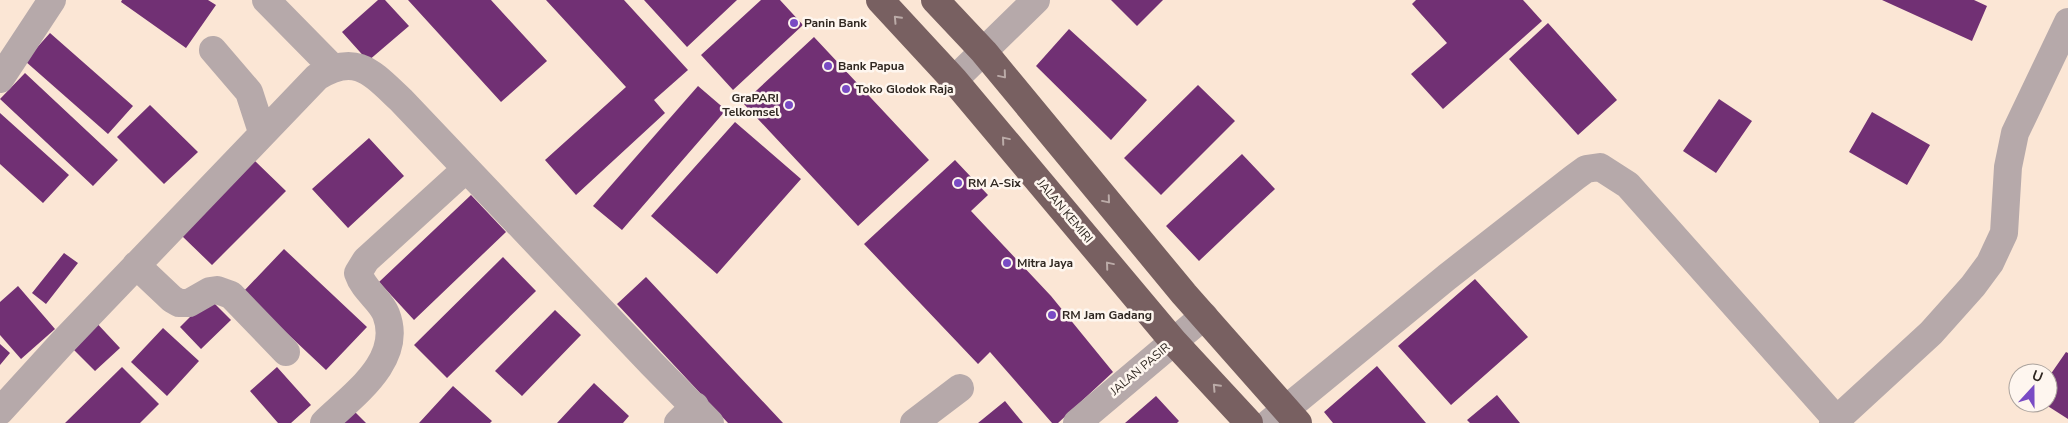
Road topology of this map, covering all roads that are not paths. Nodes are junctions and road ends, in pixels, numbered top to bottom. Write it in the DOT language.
graph roads {
  1 [pos="52,0"];
  2 [pos="266,0"];
  3 [pos="880,0"];
  4 [pos="935,0"];
  5 [pos="1036,0"];
  6 [pos="2068,22"];
  7 [pos="213,50"];
  8 [pos="984,52"];
  9 [pos="332,67"];
  10 [pos="0,79"];
  11 [pos="954,80"];
  12 [pos="262,132"];
  13 [pos="466,169"];
  14 [pos="136,265"];
  15 [pos="1204,316"];
  16 [pos="1174,341"];
  17 [pos="286,352"];
  18 [pos="960,388"];
  19 [pos="0,411"];
  20 [pos="695,417"];
  21 [pos="1284,418"];
  22 [pos="1835,421"];
  23 [pos="324,423"];
  24 [pos="914,423"];
  25 [pos="1077,423"];
  26 [pos="1249,423"];
  1 -- 10 [label="street"];
  2 -- 9 [label="street"];
  11 -- 3 [label="highway, JALAN KEMIRI, one-way"];
  4 -- 8 [label="highway"];
  5 -- 8 [label="street"];
  6 -- 22 [label="street"];
  7 -- 12 [label="street"];
  8 -- 11 [label="street"];
  8 -- 15 [label="highway, one-way"];
  9 -- 12 [label="street"];
  9 -- 13 [label="street"];
  16 -- 11 [label="highway, JALAN KEMIRI, one-way"];
  12 -- 14 [label="street"];
  13 -- 20 [label="street"];
  13 -- 23 [label="street"];
  14 -- 17 [label="street"];
  14 -- 19 [label="street"];
  15 -- 16 [label="street, JALAN PASIR"];
  15 -- 21 [label="highway"];
  16 -- 25 [label="street, JALAN PASIR"];
  26 -- 16 [label="highway, JALAN KEMIRI, one-way"];
  18 -- 24 [label="street"];
  21 -- 22 [label="street"];
}
